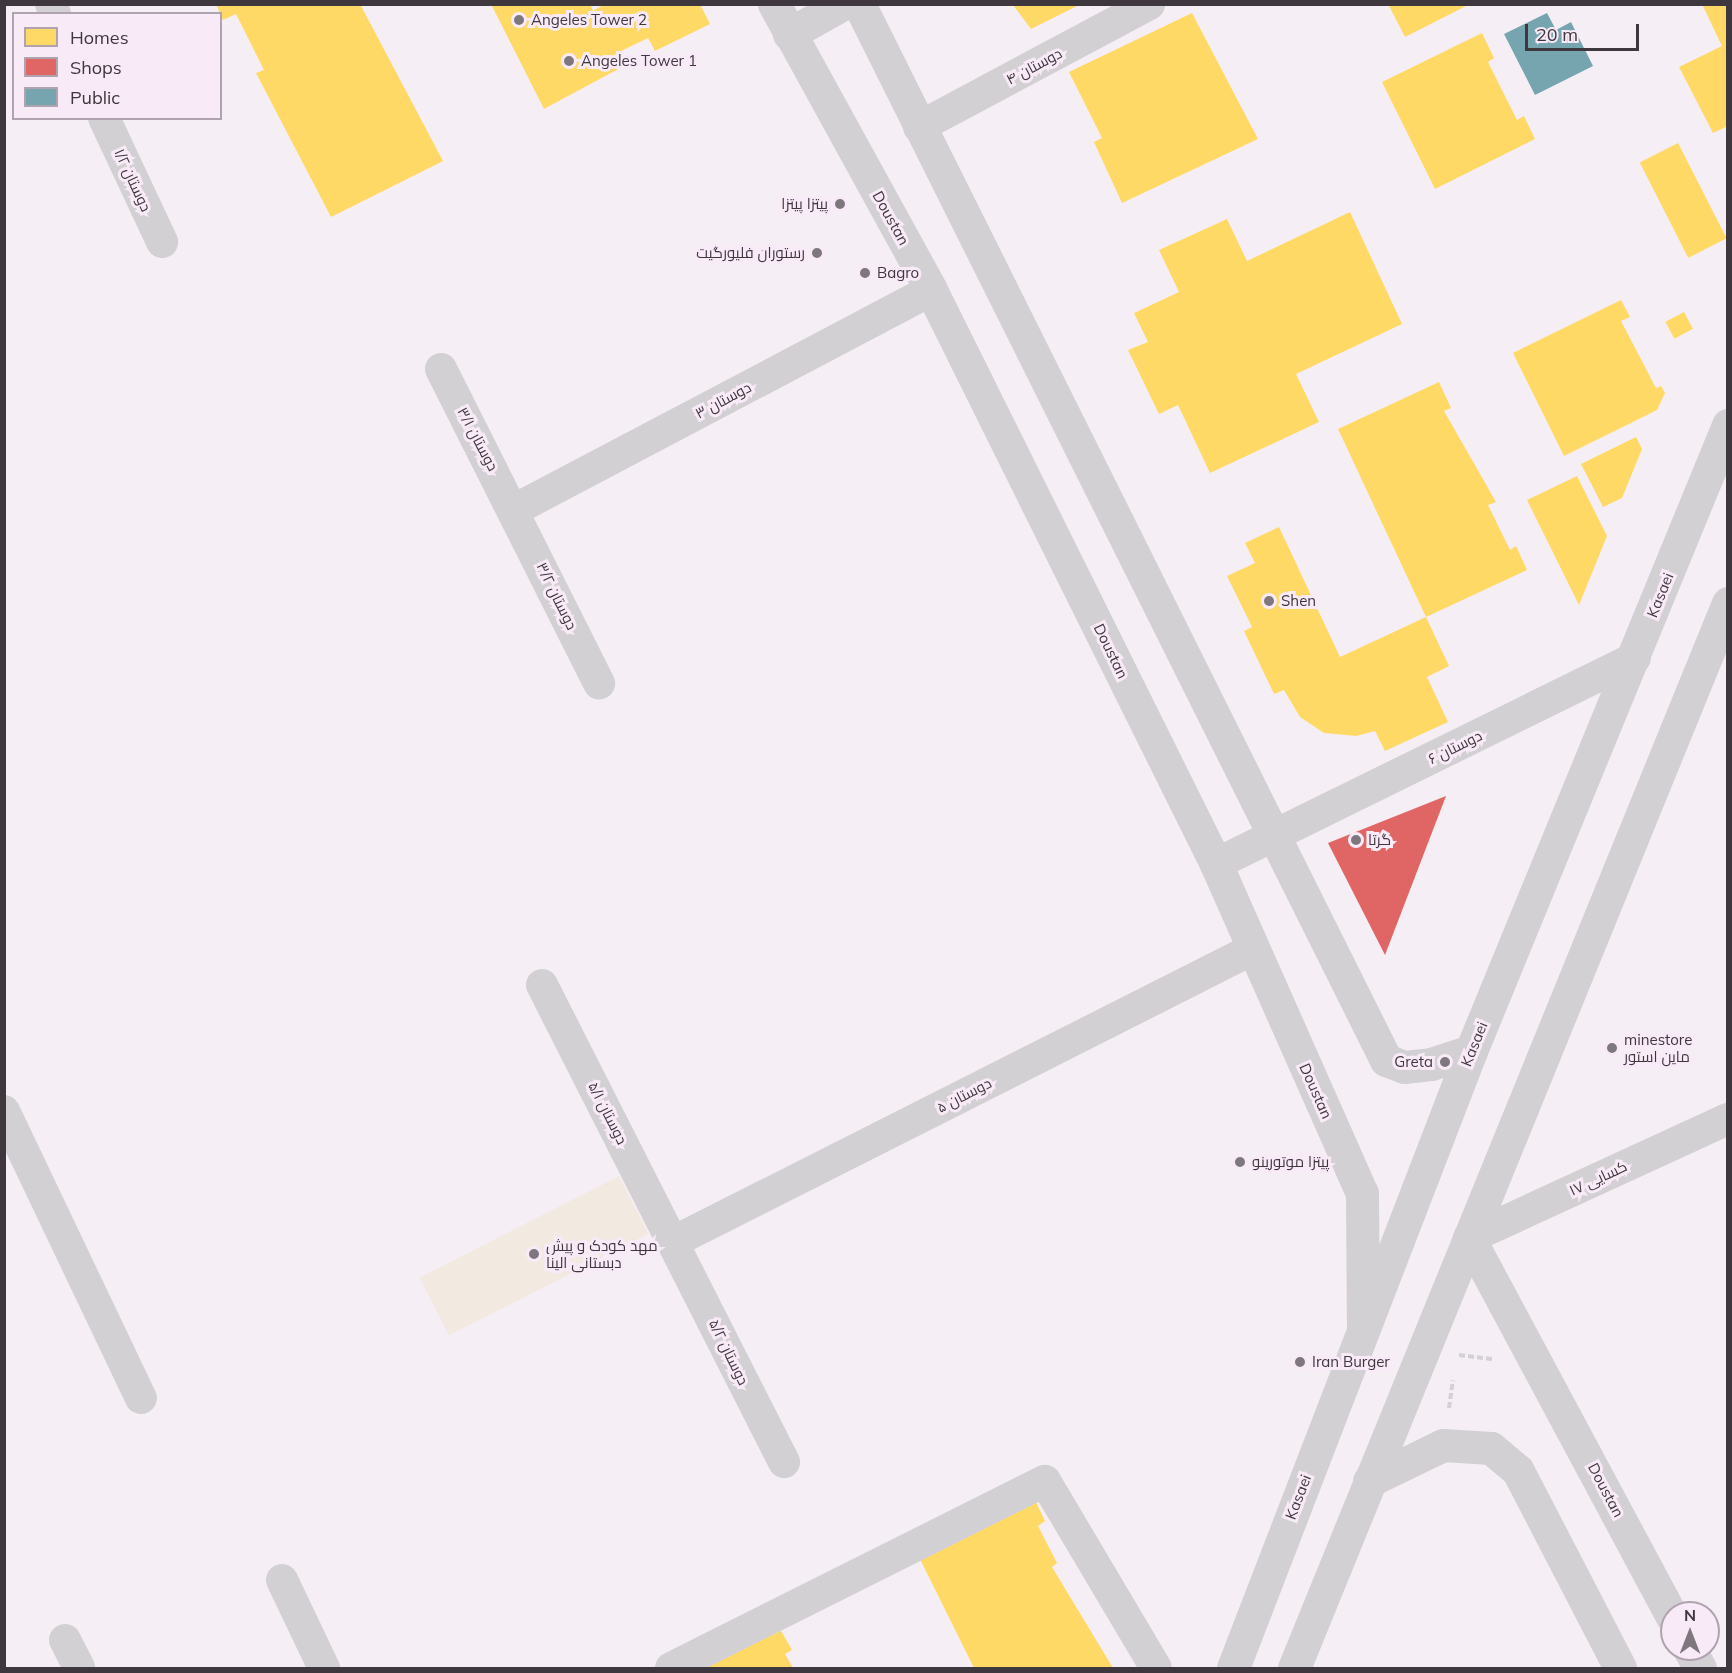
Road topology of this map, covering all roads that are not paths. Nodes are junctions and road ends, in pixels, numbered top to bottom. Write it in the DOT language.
graph roads {
  1 [pos="774,4"];
  2 [pos="843,4"];
  3 [pos="859,4"];
  4 [pos="1149,4"];
  5 [pos="789,34"];
  6 [pos="105,120"];
  7 [pos="919,126"];
  8 [pos="162,242"];
  9 [pos="931,290"];
  10 [pos="441,369"];
  11 [pos="1728,425"];
  12 [pos="516,509"];
  13 [pos="1728,603"];
  14 [pos="1635,658"];
  15 [pos="599,683"];
  16 [pos="1275,835"];
  17 [pos="1216,864"];
  18 [pos="1253,949"];
  19 [pos="542,985"];
  20 [pos="1471,1051"];
  21 [pos="4,1111"];
  22 [pos="1728,1119"];
  23 [pos="16,1164"];
  24 [pos="1468,1238"];
  25 [pos="675,1241"];
  26 [pos="1363,1325"];
  27 [pos="141,1398"];
  28 [pos="784,1462"];
  29 [pos="1370,1481"];
  30 [pos="282,1580"];
  31 [pos="1664,1601"];
  32 [pos="65,1640"];
  33 [pos="79,1668"];
  34 [pos="324,1668"];
  35 [pos="670,1668"];
  36 [pos="1156,1668"];
  37 [pos="1233,1668"];
  38 [pos="1294,1668"];
  39 [pos="1620,1668"];
  1 -- 5 [label="street, Doustan"];
  2 -- 5 [label="street"];
  3 -- 7 [label="street"];
  4 -- 7 [label="street, ۴ دوستان"];
  5 -- 9 [label="street, Doustan"];
  6 -- 8 [label="street, ۱/۲ دوستان"];
  7 -- 16 [label="street"];
  9 -- 12 [label="street, ۳ دوستان"];
  9 -- 17 [label="street, Doustan"];
  10 -- 12 [label="street, ۳/۱ دوستان"];
  11 -- 14 [label="street, Kasaei"];
  12 -- 15 [label="street, ۳/۲ دوستان"];
  13 -- 24 [label="street"];
  14 -- 16 [label="street, ۶ دوستان"];
  14 -- 20 [label="street, Kasaei"];
  16 -- 17 [label="street, ۶ دوستان"];
  16 -- 20 [label="street"];
  17 -- 18 [label="street, Doustan"];
  18 -- 25 [label="street, ۵ دوستان"];
  18 -- 26 [label="street, Doustan"];
  19 -- 25 [label="street, ۵/۱ دوستان"];
  20 -- 26 [label="street, Kasaei"];
  21 -- 23 [label="street"];
  22 -- 24 [label="street, ۱۷ کسایی"];
  23 -- 27 [label="street"];
  24 -- 29 [label="street"];
  24 -- 31 [label="street, Doustan"];
  25 -- 28 [label="street, ۵/۲ دوستان"];
  26 -- 37 [label="street, Kasaei"];
  29 -- 38 [label="street"];
  29 -- 39 [label="street"];
  30 -- 34 [label="street"];
  32 -- 33 [label="street"];
  35 -- 36 [label="street"];
}
